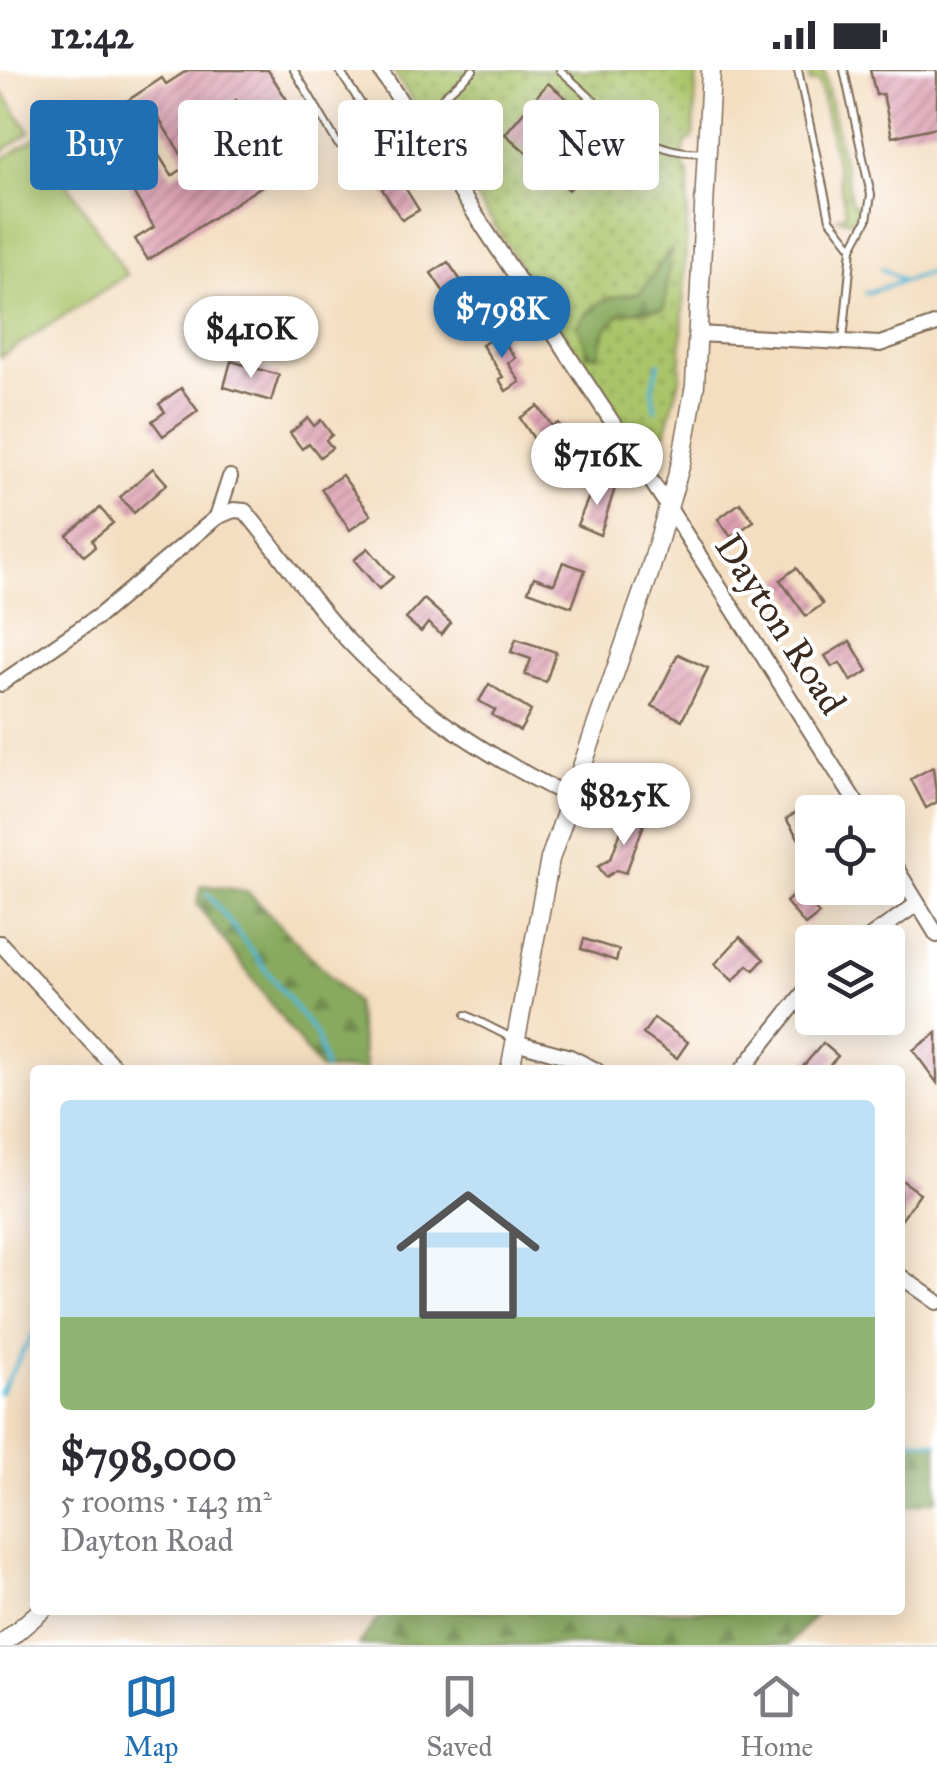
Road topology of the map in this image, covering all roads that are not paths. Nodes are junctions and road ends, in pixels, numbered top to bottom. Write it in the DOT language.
graph roads {
  1 [pos="294,70"];
  2 [pos="339,70"];
  3 [pos="380,70"];
  4 [pos="473,70"];
  5 [pos="560,70"];
  6 [pos="711,70"];
  7 [pos="798,70"];
  8 [pos="844,70"];
  9 [pos="359,100"];
  10 [pos="399,100"];
  11 [pos="440,100"];
  12 [pos="338,144"];
  13 [pos="708,152"];
  14 [pos="458,190"];
  15 [pos="852,248"];
  16 [pos="937,324"];
  17 [pos="698,334"];
  18 [pos="843,342"];
  19 [pos="230,477"];
  20 [pos="669,508"];
  21 [pos="216,518"];
  22 [pos="0,684"];
  23 [pos="851,795"];
  24 [pos="569,796"];
  25 [pos="905,883"];
  26 [pos="918,904"];
  27 [pos="887,925"];
  28 [pos="937,935"];
  29 [pos="0,943"];
  30 [pos="795,1003"];
  31 [pos="466,1016"];
  32 [pos="516,1041"];
  33 [pos="112,1065"];
  34 [pos="511,1065"];
  35 [pos="586,1065"];
  36 [pos="746,1065"];
  37 [pos="905,1280"];
  38 [pos="937,1302"];
  39 [pos="36,1615"];
  40 [pos="0,1645"];
  1 -- 12 [label="lane"];
  2 -- 9 [label="lane"];
  3 -- 10 [label="street, Dayton Road"];
  4 -- 11 [label="lane"];
  5 -- 13 [label="lane"];
  6 -- 13 [label="main road"];
  7 -- 15 [label="lane"];
  8 -- 15 [label="lane"];
  13 -- 17 [label="main road"];
  14 -- 20 [label="street, Dayton Road"];
  15 -- 18 [label="lane"];
  16 -- 18 [label="street"];
  17 -- 18 [label="street"];
  17 -- 20 [label="main road"];
  19 -- 21 [label="street"];
  20 -- 23 [label="street, Dayton Road"];
  20 -- 24 [label="main road"];
  21 -- 22 [label="street"];
  21 -- 24 [label="street"];
  24 -- 32 [label="main road"];
  25 -- 26 [label="street"];
  26 -- 27 [label="street"];
  26 -- 28 [label="street"];
  29 -- 33 [label="street"];
  30 -- 36 [label="street"];
  31 -- 32 [label="lane"];
  32 -- 34 [label="main road"];
  32 -- 35 [label="street"];
  37 -- 38 [label="street"];
  39 -- 40 [label="main road"];
}
